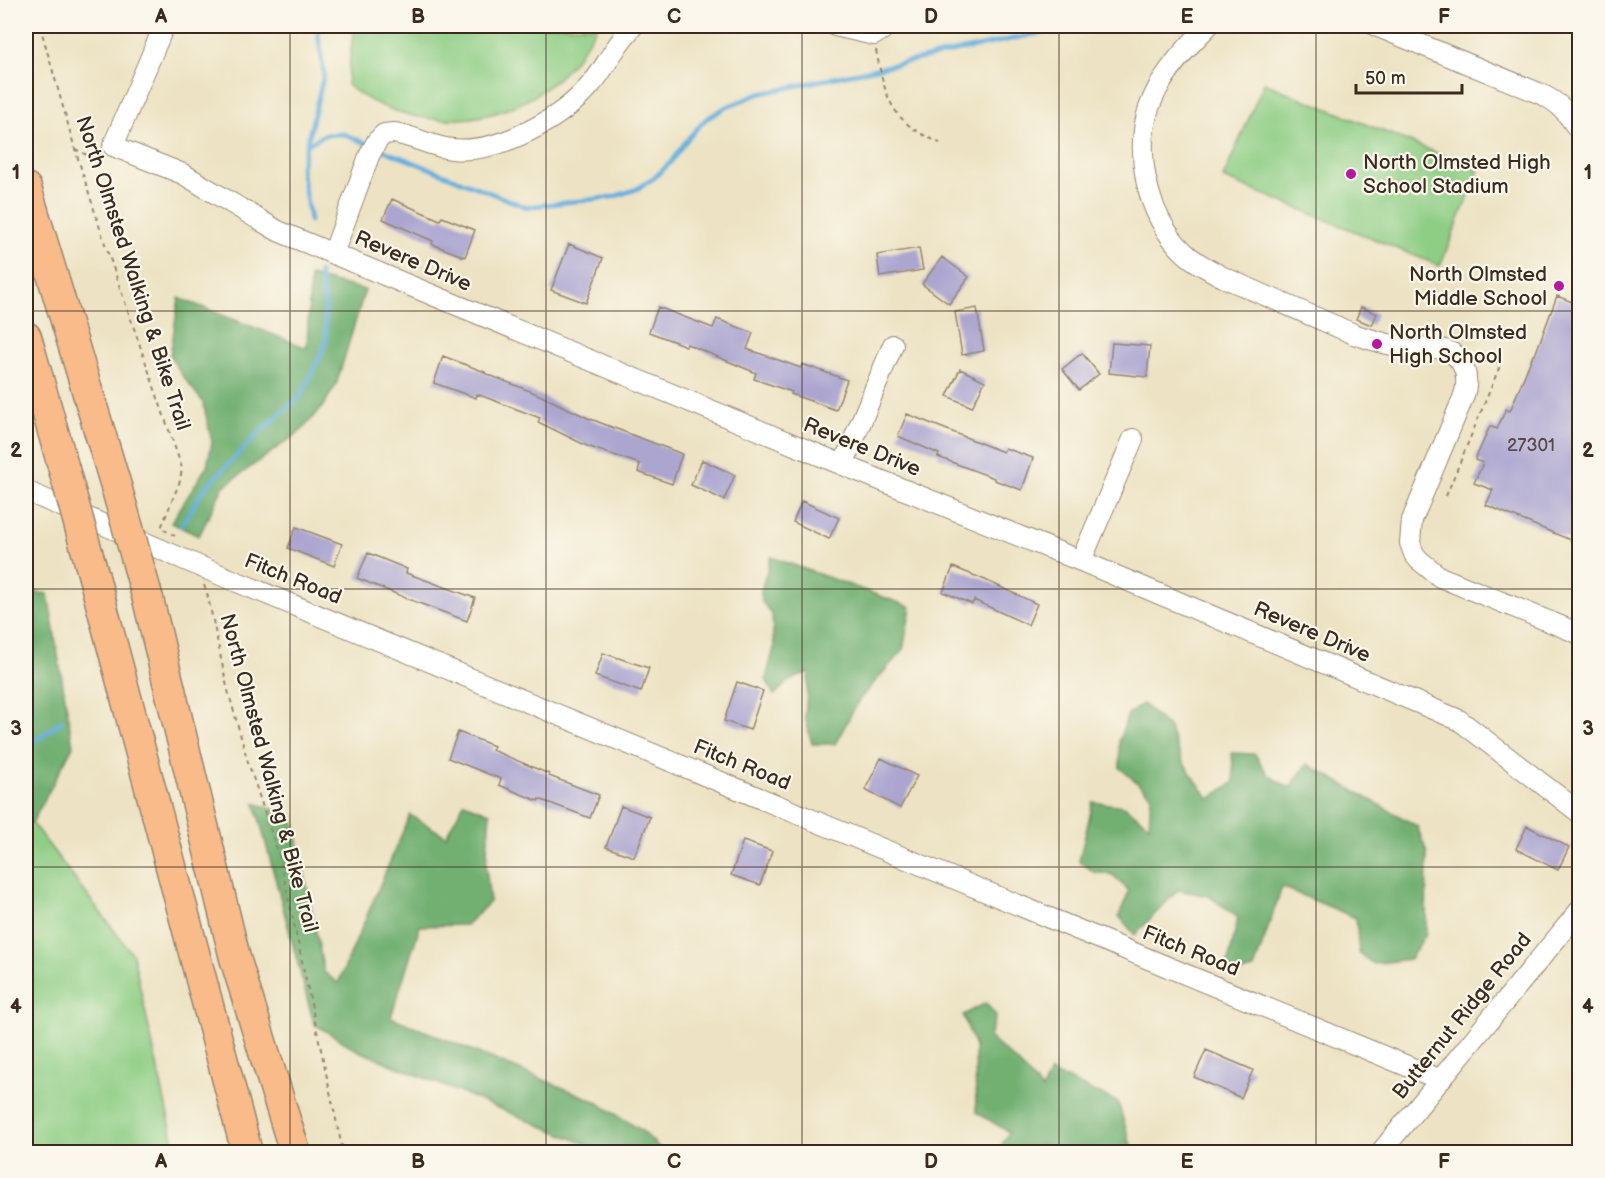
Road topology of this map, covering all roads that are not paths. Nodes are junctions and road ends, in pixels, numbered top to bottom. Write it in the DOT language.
graph roads {
  1 [pos="164,26"];
  2 [pos="633,26"];
  3 [pos="836,26"];
  4 [pos="884,26"];
  5 [pos="1209,26"];
  6 [pos="1376,26"];
  7 [pos="1580,132"];
  8 [pos="26,188"];
  9 [pos="333,254"];
  10 [pos="26,337"];
  11 [pos="893,345"];
  12 [pos="1133,439"];
  13 [pos="843,465"];
  14 [pos="26,491"];
  15 [pos="1082,561"];
  16 [pos="1580,634"];
  17 [pos="1580,813"];
  18 [pos="1580,910"];
  19 [pos="1441,1080"];
  20 [pos="248,1152"];
  21 [pos="295,1152"];
  22 [pos="1381,1152"];
  1 -- 9 [label="street, Revere Drive"];
  2 -- 9 [label="street"];
  3 -- 4 [label="street"];
  5 -- 16 [label="street"];
  6 -- 7 [label="street"];
  8 -- 21 [label="highway, bridge"];
  9 -- 13 [label="street, Revere Drive"];
  10 -- 20 [label="highway, bridge"];
  11 -- 13 [label="street"];
  12 -- 15 [label="street"];
  13 -- 15 [label="street, Revere Drive"];
  14 -- 19 [label="street, Fitch Road"];
  15 -- 17 [label="street, Revere Drive"];
  18 -- 19 [label="street, Butternut Ridge Road"];
  19 -- 22 [label="street, Butternut Ridge Road"];
}
